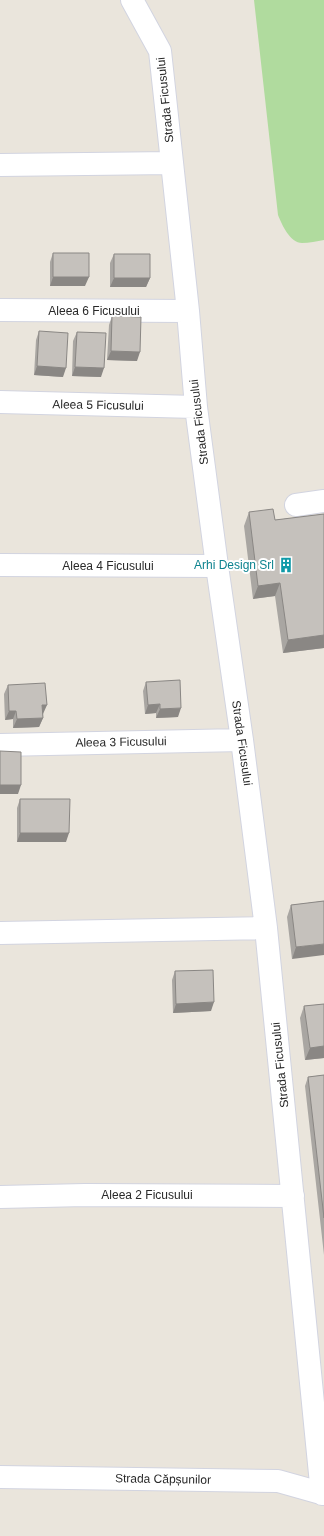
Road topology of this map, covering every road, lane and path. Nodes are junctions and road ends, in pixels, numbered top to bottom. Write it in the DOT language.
graph roads {
  1 [pos="132,0"];
  2 [pos="172,163"];
  3 [pos="0,165"];
  4 [pos="0,310"];
  5 [pos="188,311"];
  6 [pos="0,402"];
  7 [pos="196,407"];
  8 [pos="324,501"];
  9 [pos="296,505"];
  10 [pos="0,565"];
  11 [pos="217,566"];
  12 [pos="242,740"];
  13 [pos="0,745"];
  14 [pos="266,928"];
  15 [pos="0,933"];
  16 [pos="293,1196"];
  17 [pos="0,1197"];
  18 [pos="0,1477"];
  19 [pos="323,1494"];
  1 -- 2 [label="street, Strada Ficusului"];
  2 -- 3 [label="street"];
  2 -- 5 [label="street, Strada Ficusului"];
  4 -- 5 [label="street, Aleea 6 Ficusului"];
  5 -- 7 [label="street, Strada Ficusului"];
  6 -- 7 [label="street, Aleea 5 Ficusului"];
  7 -- 11 [label="street, Strada Ficusului"];
  8 -- 9 [label="street"];
  10 -- 11 [label="street, Aleea 4 Ficusului"];
  11 -- 12 [label="street, Strada Ficusului"];
  12 -- 13 [label="street, Aleea 3 Ficusului"];
  12 -- 14 [label="street, Strada Ficusului"];
  14 -- 15 [label="street"];
  14 -- 16 [label="street, Strada Ficusului"];
  16 -- 17 [label="street, Aleea 2 Ficusului"];
  16 -- 19 [label="street, Strada Ficusului"];
  18 -- 19 [label="street, Strada Căpșunilor"];
}
